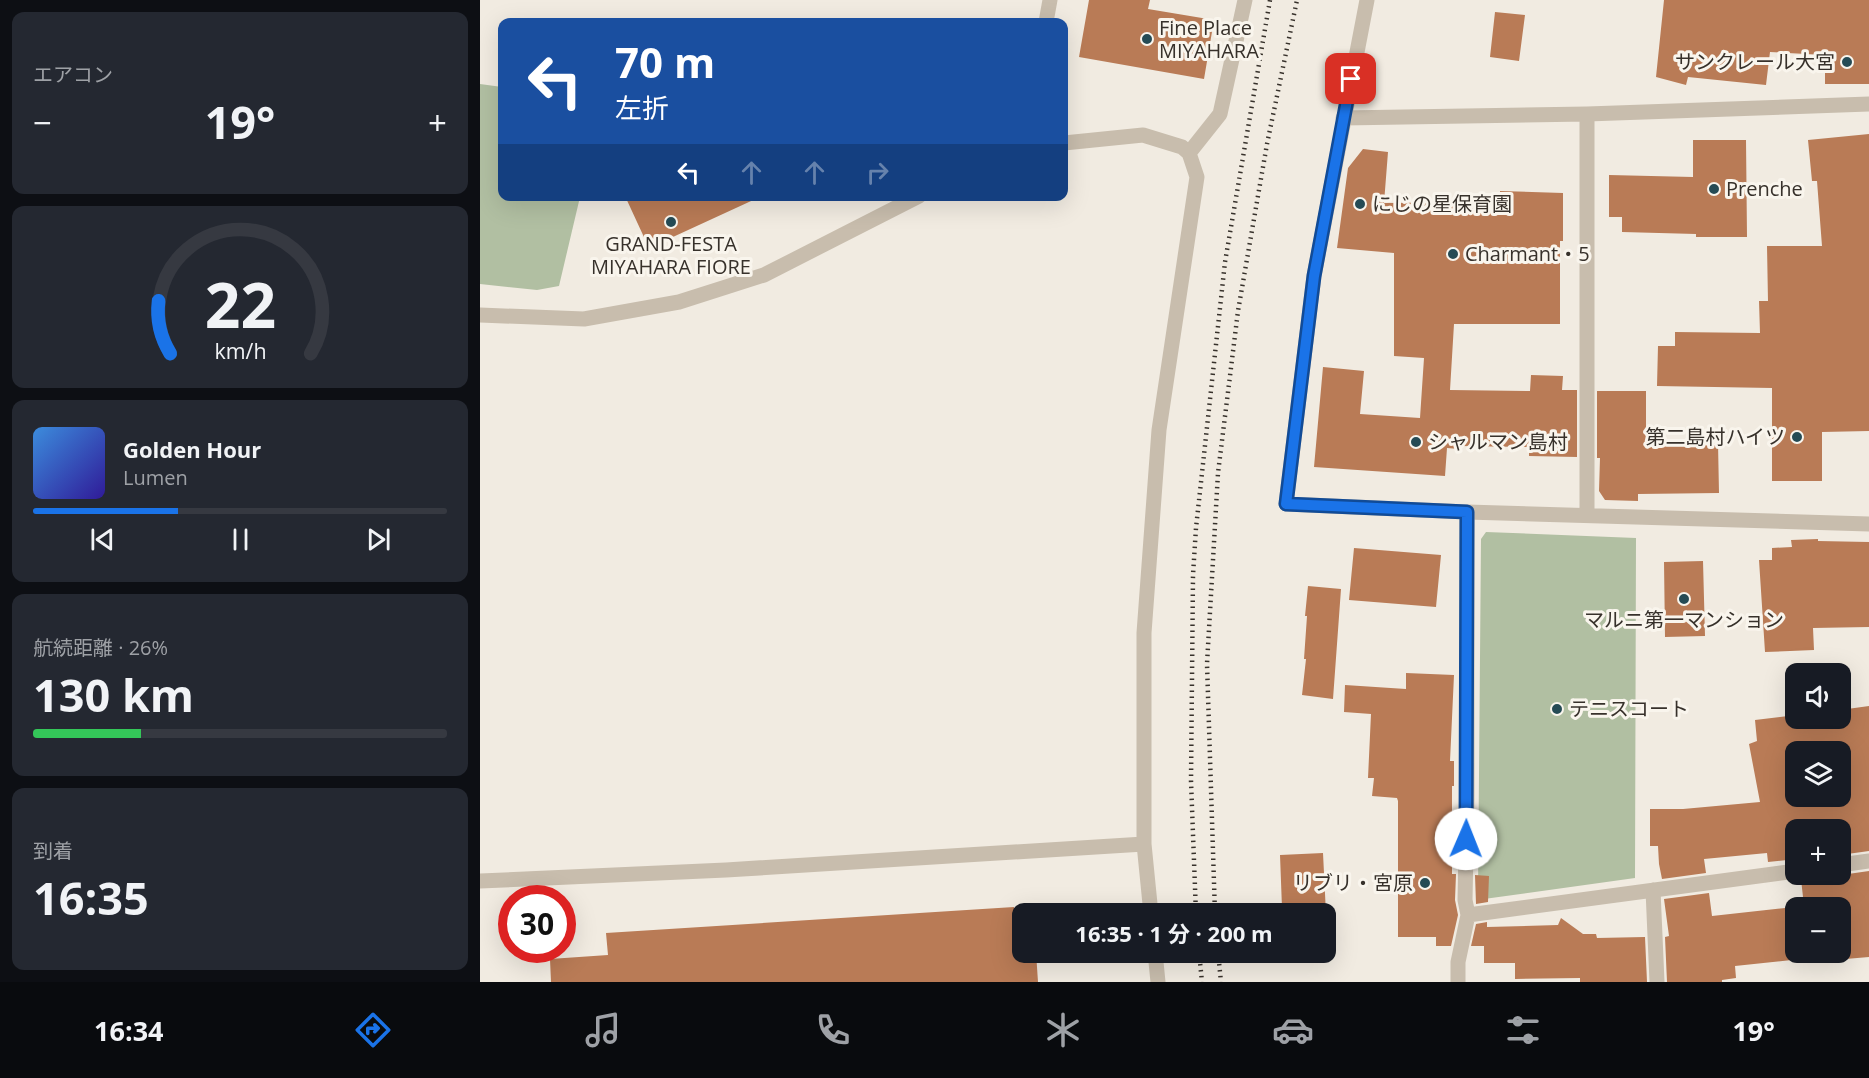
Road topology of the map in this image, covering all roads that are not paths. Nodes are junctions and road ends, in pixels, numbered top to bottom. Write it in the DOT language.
graph roads {
  1 [pos="1050,0"];
  2 [pos="1245,0"];
  3 [pos="1367,0"];
  4 [pos="1047,18"];
  5 [pos="1869,104"];
  6 [pos="1587,114"];
  7 [pos="1343,118"];
  8 [pos="1068,143"];
  9 [pos="1189,153"];
  10 [pos="909,201"];
  11 [pos="480,315"];
  12 [pos="1467,512"];
  13 [pos="1587,515"];
  14 [pos="1869,524"];
  15 [pos="1144,844"];
  16 [pos="1869,861"];
  17 [pos="1851,863"];
  18 [pos="1785,872"];
  19 [pos="480,881"];
  20 [pos="1653,890"];
  21 [pos="1150,903"];
  22 [pos="1468,915"];
  23 [pos="1156,963"];
  24 [pos="1158,982"];
  25 [pos="1458,982"];
  26 [pos="1657,982"];
  1 -- 4 [label="street"];
  2 -- 9 [label="street"];
  3 -- 7 [label="street"];
  5 -- 6 [label="street"];
  6 -- 7 [label="street"];
  6 -- 13 [label="street"];
  7 -- 12 [label="street"];
  8 -- 9 [label="street"];
  9 -- 15 [label="street"];
  10 -- 11 [label="street"];
  12 -- 13 [label="street"];
  12 -- 22 [label="street"];
  13 -- 14 [label="street"];
  15 -- 19 [label="street"];
  15 -- 21 [label="street"];
  16 -- 17 [label="street"];
  18 -- 20 [label="street"];
  20 -- 22 [label="street"];
  20 -- 26 [label="street"];
  22 -- 25 [label="street"];
  23 -- 24 [label="street"];
}
